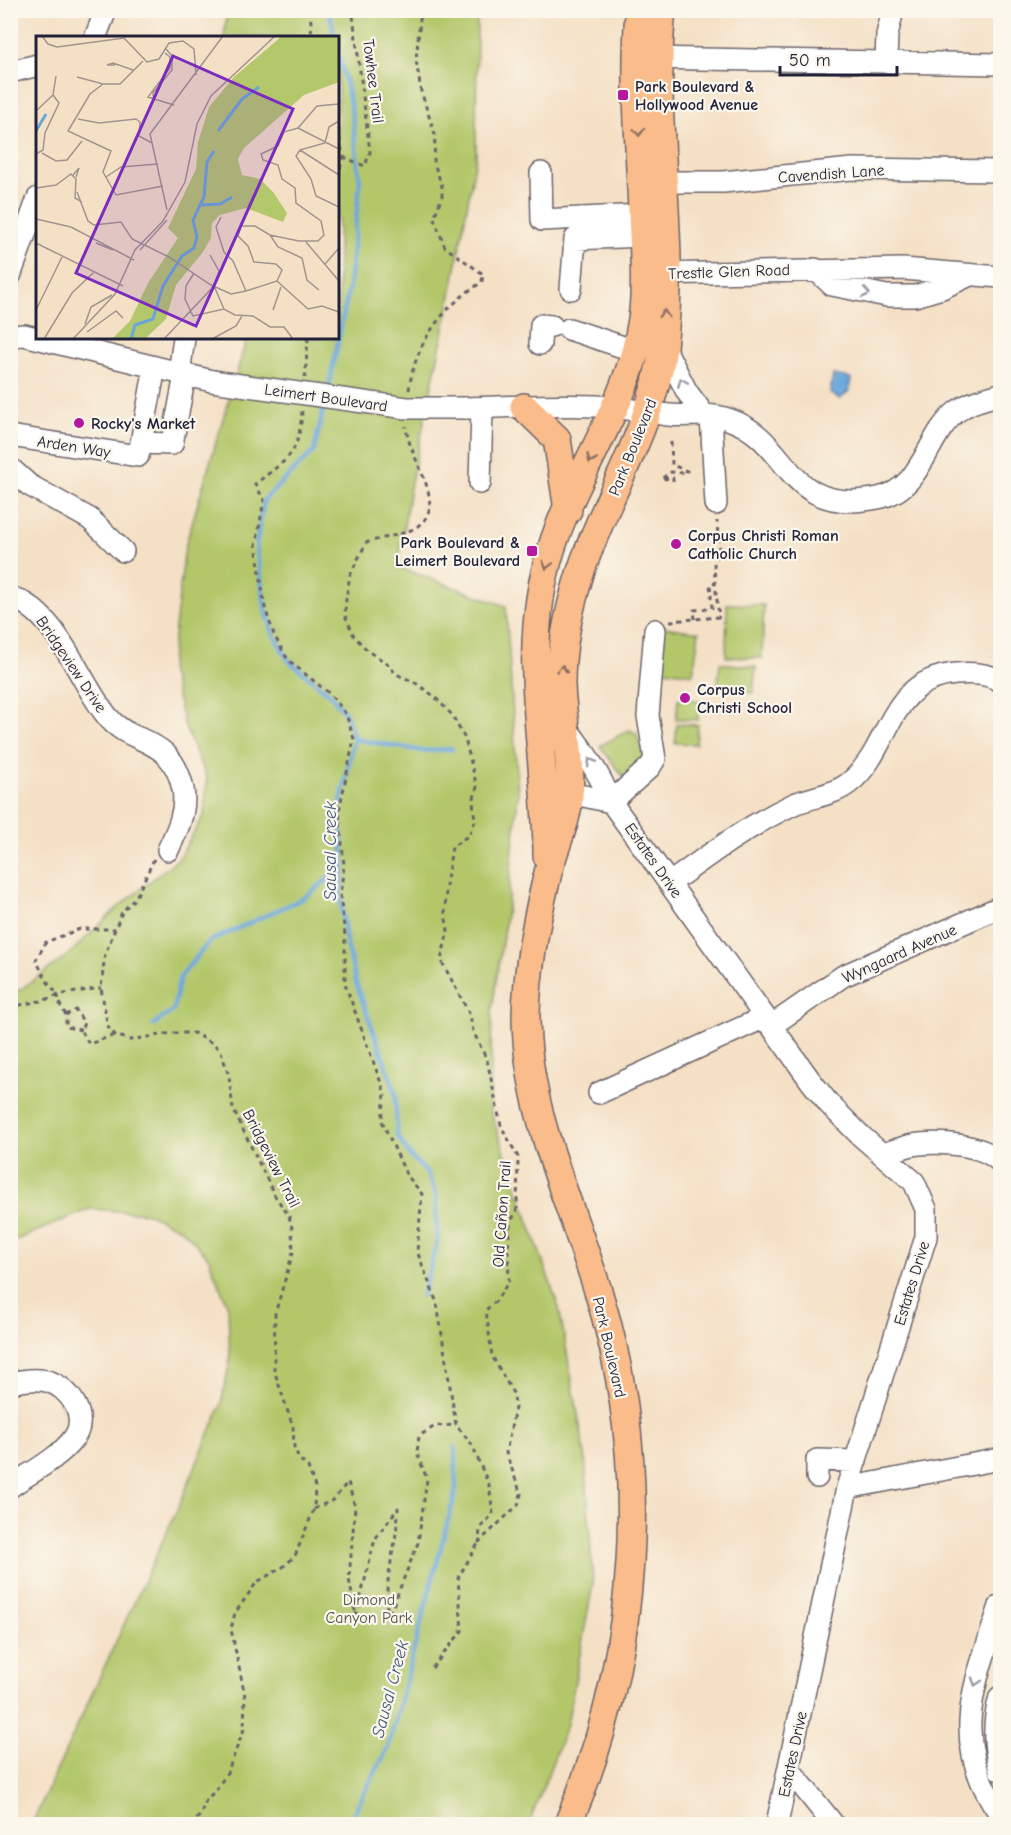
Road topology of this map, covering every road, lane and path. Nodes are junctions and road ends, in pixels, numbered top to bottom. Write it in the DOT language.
graph roads {
  1 [pos="106,10"];
  2 [pos="310,10"];
  3 [pos="355,10"];
  4 [pos="421,10"];
  5 [pos="639,10"];
  6 [pos="662,10"];
  7 [pos="893,10"];
  8 [pos="96,36"];
  9 [pos="312,36"];
  10 [pos="648,57"];
  11 [pos="886,61"];
  12 [pos="1000,64"];
  13 [pos="36,66"];
  14 [pos="10,72"];
  15 [pos="339,134"];
  16 [pos="344,157"];
  17 [pos="1000,171"];
  18 [pos="339,173"];
  19 [pos="541,173"];
  20 [pos="662,182"];
  21 [pos="36,204"];
  22 [pos="643,226"];
  23 [pos="655,274"];
  24 [pos="10,276"];
  25 [pos="1000,277"];
  26 [pos="571,289"];
  27 [pos="10,336"];
  28 [pos="36,338"];
  29 [pos="40,339"];
  30 [pos="184,339"];
  31 [pos="540,345"];
  32 [pos="663,345"];
  33 [pos="635,351"];
  34 [pos="155,367"];
  35 [pos="182,374"];
  36 [pos="1000,394"];
  37 [pos="408,396"];
  38 [pos="524,406"];
  39 [pos="473,408"];
  40 [pos="615,408"];
  41 [pos="648,412"];
  42 [pos="708,416"];
  43 [pos="405,417"];
  44 [pos="300,433"];
  45 [pos="10,436"];
  46 [pos="671,442"];
  47 [pos="140,449"];
  48 [pos="10,468"];
  49 [pos="673,481"];
  50 [pos="480,483"];
  51 [pos="716,504"];
  52 [pos="568,510"];
  53 [pos="123,551"];
  54 [pos="715,583"];
  55 [pos="10,597"];
  56 [pos="695,619"];
  57 [pos="655,630"];
  58 [pos="1000,681"];
  59 [pos="565,727"];
  60 [pos="557,795"];
  61 [pos="611,802"];
  62 [pos="168,850"];
  63 [pos="670,883"];
  64 [pos="1000,908"];
  65 [pos="115,929"];
  66 [pos="101,988"];
  67 [pos="58,994"];
  68 [pos="10,1007"];
  69 [pos="66,1015"];
  70 [pos="768,1021"];
  71 [pos="81,1030"];
  72 [pos="115,1035"];
  73 [pos="599,1093"];
  74 [pos="882,1154"];
  75 [pos="1000,1162"];
  76 [pos="10,1383"];
  77 [pos="456,1425"];
  78 [pos="1000,1459"];
  79 [pos="856,1461"];
  80 [pos="817,1477"];
  81 [pos="10,1487"];
  82 [pos="847,1488"];
  83 [pos="314,1509"];
  84 [pos="479,1542"];
  85 [pos="1000,1606"];
  86 [pos="432,1668"];
  87 [pos="1000,1697"];
  88 [pos="789,1769"];
  89 [pos="1000,1770"];
  90 [pos="1000,1814"];
  91 [pos="189,1824"];
  92 [pos="568,1824"];
  93 [pos="777,1824"];
  94 [pos="832,1824"];
  1 -- 8 [label="street"];
  2 -- 9 [label="path"];
  3 -- 16 [label="path, Towhee Trail"];
  4 -- 37 [label="path"];
  5 -- 10 [label="main road, Park Boulevard"];
  6 -- 10 [label="main road, Park Boulevard"];
  7 -- 11 [label="street"];
  10 -- 11 [label="street"];
  10 -- 20 [label="main road, Park Boulevard"];
  10 -- 22 [label="main road, Park Boulevard, one-way"];
  11 -- 12 [label="street"];
  13 -- 14 [label="street"];
  15 -- 16 [label="path"];
  16 -- 18 [label="path"];
  17 -- 20 [label="street, Cavendish Lane"];
  19 -- 22 [label="street"];
  20 -- 23 [label="main road, Park Boulevard"];
  21 -- 24 [label="street"];
  22 -- 23 [label="main road, Park Boulevard"];
  22 -- 26 [label="street"];
  23 -- 25 [label="street, Trestle Glen Road"];
  32 -- 23 [label="main road, Park Boulevard, one-way"];
  23 -- 33 [label="main road, Park Boulevard"];
  27 -- 28 [label="street, Leimert Boulevard"];
  29 -- 34 [label="street, Leimert Boulevard"];
  30 -- 35 [label="street"];
  31 -- 33 [label="street"];
  32 -- 41 [label="main road, Park Boulevard"];
  42 -- 32 [label="street, one-way"];
  33 -- 40 [label="main road, Park Boulevard"];
  34 -- 35 [label="street, Leimert Boulevard"];
  34 -- 47 [label="street"];
  35 -- 39 [label="street, Leimert Boulevard, bridge"];
  35 -- 47 [label="street, Arden Way"];
  36 -- 42 [label="street, Leimert Boulevard"];
  38 -- 39 [label="street, Leimert Boulevard"];
  38 -- 40 [label="street, Leimert Boulevard"];
  38 -- 52 [label="main road"];
  39 -- 50 [label="street"];
  40 -- 41 [label="street, Leimert Boulevard"];
  40 -- 52 [label="main road, Park Boulevard, one-way"];
  41 -- 42 [label="street, Leimert Boulevard"];
  59 -- 41 [label="main road, Park Boulevard, one-way"];
  42 -- 51 [label="street"];
  43 -- 84 [label="path, Old Cañon Trail"];
  44 -- 77 [label="path"];
  45 -- 47 [label="street, Arden Way"];
  46 -- 49 [label="path"];
  48 -- 53 [label="street"];
  51 -- 54 [label="path"];
  52 -- 60 [label="main road, Park Boulevard, one-way"];
  54 -- 56 [label="path"];
  54 -- 56 [label="path"];
  55 -- 62 [label="street, Bridgeview Drive"];
  56 -- 57 [label="path"];
  57 -- 61 [label="street"];
  58 -- 63 [label="street"];
  59 -- 60 [label="main road, Park Boulevard"];
  61 -- 59 [label="street, Estates Drive, one-way"];
  60 -- 61 [label="street"];
  60 -- 92 [label="main road, Park Boulevard"];
  61 -- 63 [label="street, Estates Drive"];
  62 -- 65 [label="path"];
  63 -- 70 [label="street, Estates Drive"];
  64 -- 70 [label="street, Wyngaard Avenue"];
  65 -- 66 [label="path"];
  65 -- 67 [label="path"];
  66 -- 67 [label="path"];
  66 -- 72 [label="path"];
  67 -- 68 [label="path"];
  67 -- 69 [label="path"];
  69 -- 71 [label="path"];
  69 -- 71 [label="path"];
  70 -- 73 [label="street, Wyngaard Avenue"];
  70 -- 74 [label="street, Estates Drive"];
  71 -- 72 [label="path, Bridgeview Trail"];
  72 -- 83 [label="path, Bridgeview Trail"];
  74 -- 75 [label="street"];
  74 -- 79 [label="street, Estates Drive"];
  76 -- 81 [label="street"];
  77 -- 83 [label="path"];
  77 -- 84 [label="path"];
  78 -- 82 [label="street"];
  79 -- 80 [label="street"];
  79 -- 82 [label="street, Estates Drive"];
  82 -- 88 [label="street, Estates Drive"];
  83 -- 91 [label="path, Bridgeview Trail"];
  84 -- 86 [label="path"];
  85 -- 90 [label="street, one-way"];
  87 -- 89 [label="street"];
  88 -- 93 [label="street, Estates Drive"];
  88 -- 94 [label="street"];
}
